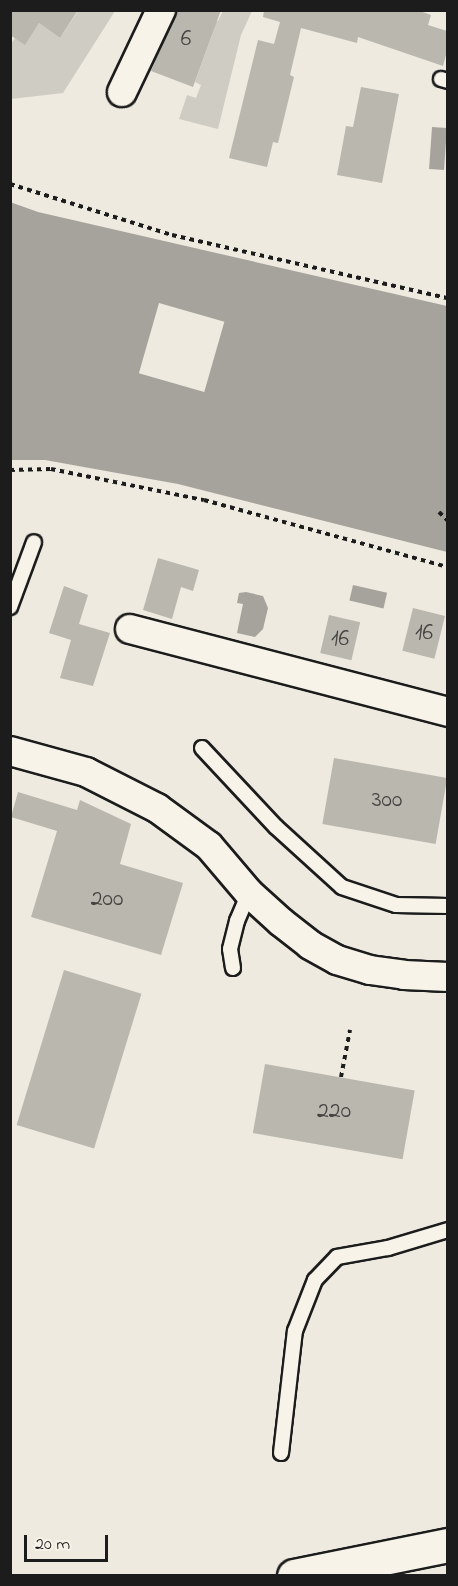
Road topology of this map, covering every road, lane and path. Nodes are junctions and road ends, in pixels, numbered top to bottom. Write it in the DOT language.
graph roads {
  1 [pos="161,10"];
  2 [pos="122,92"];
  3 [pos="10,184"];
  4 [pos="447,298"];
  5 [pos="10,470"];
  6 [pos="439,512"];
  7 [pos="447,521"];
  8 [pos="34,542"];
  9 [pos="447,567"];
  10 [pos="10,607"];
  11 [pos="130,629"];
  12 [pos="447,712"];
  13 [pos="202,748"];
  14 [pos="10,751"];
  15 [pos="249,893"];
  16 [pos="447,906"];
  17 [pos="233,969"];
  18 [pos="447,976"];
  19 [pos="350,1030"];
  20 [pos="341,1077"];
  21 [pos="447,1230"];
  22 [pos="281,1453"];
  23 [pos="447,1545"];
  24 [pos="294,1575"];
  1 -- 2 [label="street"];
  3 -- 4 [label="path"];
  5 -- 9 [label="path"];
  6 -- 7 [label="path"];
  8 -- 10 [label="lane"];
  11 -- 12 [label="street"];
  13 -- 16 [label="lane"];
  14 -- 15 [label="street"];
  15 -- 17 [label="lane"];
  15 -- 18 [label="street"];
  19 -- 20 [label="path"];
  21 -- 22 [label="lane"];
  23 -- 24 [label="highway"];
}
